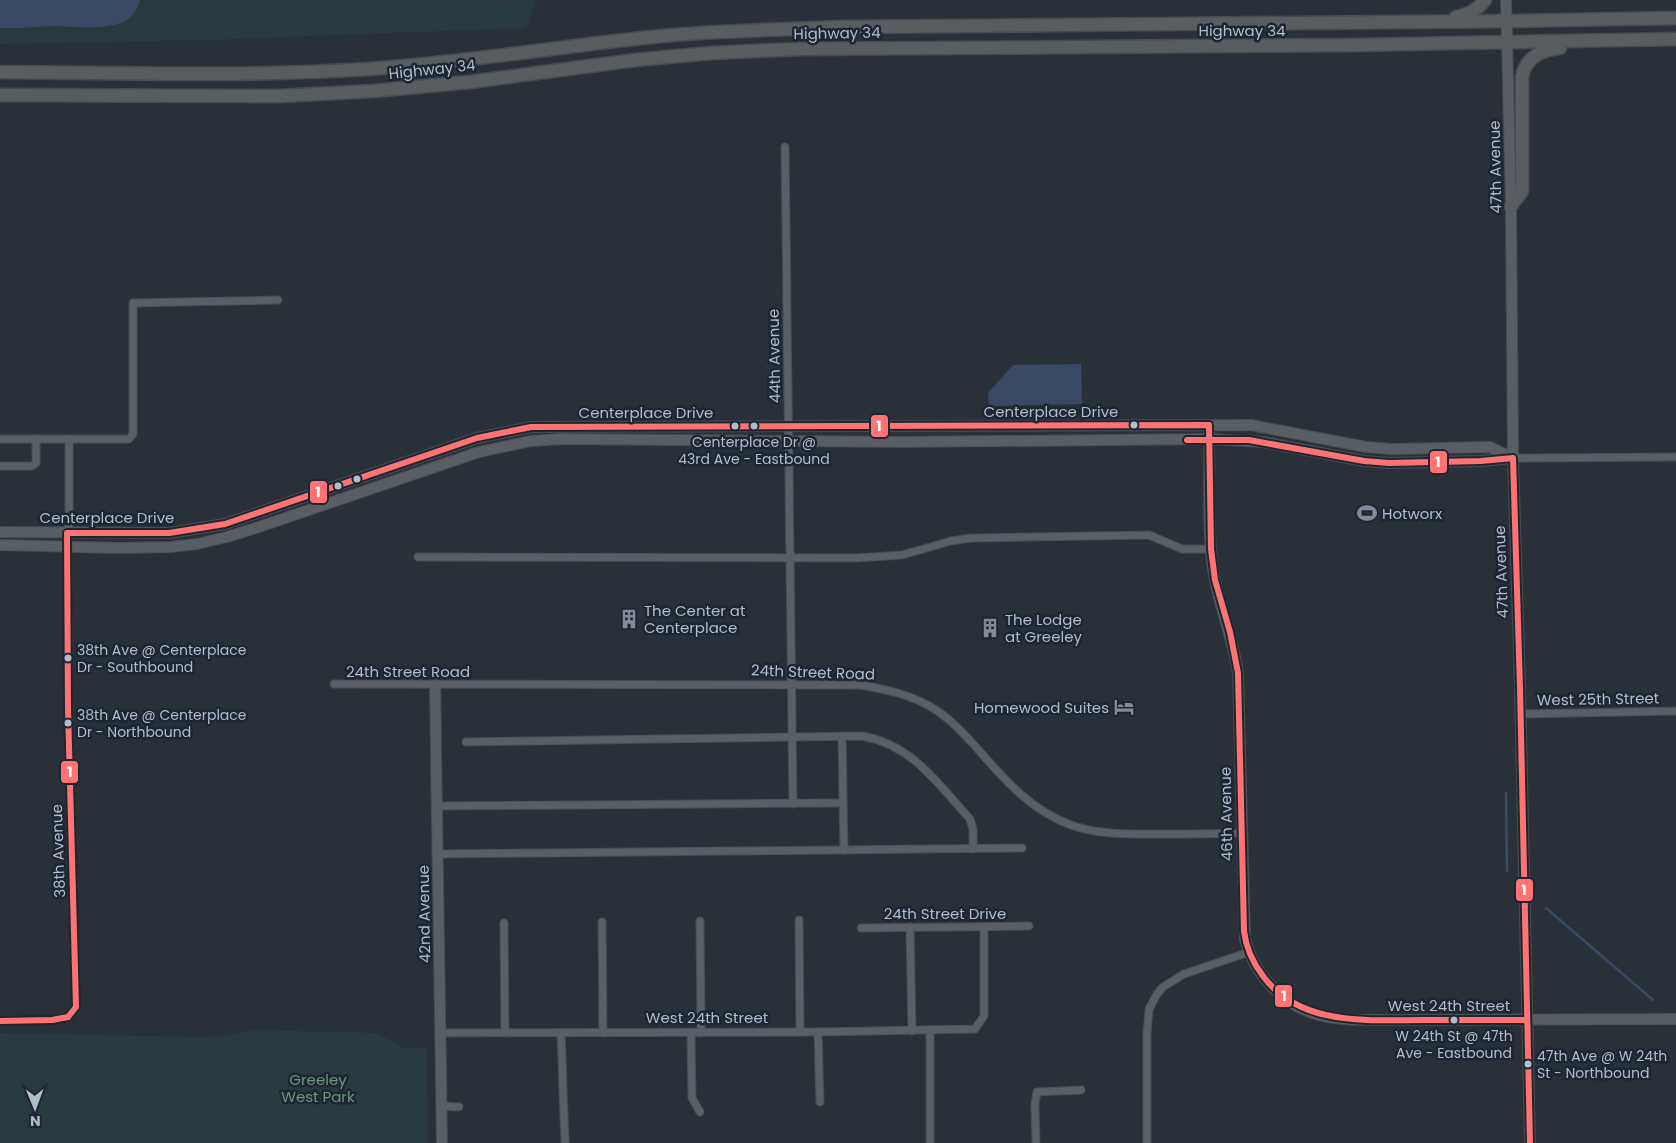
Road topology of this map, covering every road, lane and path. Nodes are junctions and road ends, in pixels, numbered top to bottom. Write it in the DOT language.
graph roads {
  1 [pos="1485,0"];
  2 [pos="1506,0"];
  3 [pos="1676,18"];
  4 [pos="1506,21"];
  5 [pos="1383,22"];
  6 [pos="1673,39"];
  7 [pos="1507,43"];
  8 [pos="537,51"];
  9 [pos="0,72"];
  10 [pos="540,73"];
  11 [pos="0,95"];
  12 [pos="785,147"];
  13 [pos="1511,206"];
  14 [pos="278,300"];
  15 [pos="1209,425"];
  16 [pos="788,427"];
  17 [pos="0,439"];
  18 [pos="36,439"];
  19 [pos="69,439"];
  20 [pos="1209,439"];
  21 [pos="788,440"];
  22 [pos="1676,457"];
  23 [pos="1513,458"];
  24 [pos="0,466"];
  25 [pos="0,532"];
  26 [pos="67,533"];
  27 [pos="0,545"];
  28 [pos="67,547"];
  29 [pos="1211,549"];
  30 [pos="418,557"];
  31 [pos="790,558"];
  32 [pos="334,684"];
  33 [pos="792,684"];
  34 [pos="435,685"];
  35 [pos="1676,711"];
  36 [pos="1521,714"];
  37 [pos="842,736"];
  38 [pos="793,737"];
  39 [pos="466,742"];
  40 [pos="843,803"];
  41 [pos="794,804"];
  42 [pos="438,806"];
  43 [pos="1242,833"];
  44 [pos="1022,848"];
  45 [pos="973,849"];
  46 [pos="844,850"];
  47 [pos="438,854"];
  48 [pos="799,920"];
  49 [pos="700,921"];
  50 [pos="602,922"];
  51 [pos="504,923"];
  52 [pos="1029,926"];
  53 [pos="910,927"];
  54 [pos="984,927"];
  55 [pos="861,928"];
  56 [pos="1249,952"];
  57 [pos="1676,1019"];
  58 [pos="1527,1020"];
  59 [pos="0,1021"];
  60 [pos="930,1030"];
  61 [pos="912,1031"];
  62 [pos="691,1032"];
  63 [pos="701,1032"];
  64 [pos="800,1032"];
  65 [pos="818,1032"];
  66 [pos="440,1033"];
  67 [pos="505,1033"];
  68 [pos="561,1033"];
  69 [pos="603,1033"];
  70 [pos="1081,1090"];
  71 [pos="820,1102"];
  72 [pos="443,1106"];
  73 [pos="459,1107"];
  74 [pos="700,1112"];
  75 [pos="442,1143"];
  76 [pos="565,1143"];
  77 [pos="930,1143"];
  78 [pos="1036,1143"];
  79 [pos="1146,1143"];
  80 [pos="1530,1143"];
  1 -- 5 [label="highway"];
  2 -- 4 [label="street, 47th Avenue"];
  3 -- 4 [label="highway, Highway 34"];
  4 -- 5 [label="highway, Highway 34"];
  4 -- 7 [label="street, 47th Avenue"];
  5 -- 8 [label="highway, Highway 34"];
  6 -- 7 [label="highway, Highway 34"];
  6 -- 13 [label="highway"];
  7 -- 10 [label="highway, Highway 34"];
  7 -- 13 [label="street, 47th Avenue"];
  8 -- 9 [label="highway, Highway 34"];
  8 -- 10 [label="highway"];
  10 -- 11 [label="highway, Highway 34"];
  12 -- 16 [label="street, 44th Avenue"];
  13 -- 23 [label="street, 47th Avenue"];
  14 -- 19 [label="street"];
  15 -- 16 [label="street, Centerplace Drive"];
  15 -- 20 [label="street, 46th Avenue"];
  15 -- 23 [label="street, Centerplace Drive"];
  16 -- 21 [label="street, 44th Avenue"];
  16 -- 26 [label="street, Centerplace Drive"];
  17 -- 18 [label="street"];
  18 -- 19 [label="street"];
  18 -- 24 [label="street"];
  19 -- 26 [label="street, 38th Avenue"];
  20 -- 21 [label="street, Centerplace Drive"];
  20 -- 23 [label="street, Centerplace Drive"];
  20 -- 29 [label="street, 46th Avenue"];
  21 -- 28 [label="street, Centerplace Drive"];
  21 -- 31 [label="street, 44th Avenue"];
  22 -- 23 [label="street, Centerplace Drive"];
  23 -- 36 [label="street, 47th Avenue"];
  25 -- 26 [label="street, Centerplace Drive"];
  26 -- 28 [label="street, 38th Avenue"];
  27 -- 28 [label="street, Centerplace Drive"];
  28 -- 59 [label="street, 38th Avenue"];
  29 -- 31 [label="street"];
  29 -- 43 [label="street, 46th Avenue"];
  30 -- 31 [label="street"];
  31 -- 33 [label="street, 44th Avenue"];
  32 -- 34 [label="street, 24th Street Road"];
  33 -- 34 [label="street, 24th Street Road"];
  33 -- 38 [label="street, 44th Avenue"];
  33 -- 43 [label="street, 24th Street Road"];
  34 -- 42 [label="street, 42nd Avenue"];
  35 -- 36 [label="street, West 25th Street"];
  36 -- 58 [label="street, 47th Avenue"];
  37 -- 38 [label="street"];
  37 -- 40 [label="street"];
  37 -- 45 [label="street"];
  38 -- 39 [label="street"];
  38 -- 41 [label="street, 44th Avenue"];
  40 -- 41 [label="street"];
  40 -- 46 [label="street"];
  41 -- 42 [label="street"];
  42 -- 47 [label="street, 42nd Avenue"];
  43 -- 56 [label="street, 46th Avenue"];
  44 -- 45 [label="street"];
  45 -- 46 [label="street"];
  46 -- 47 [label="street"];
  47 -- 66 [label="street, 42nd Avenue"];
  48 -- 64 [label="street"];
  49 -- 63 [label="street"];
  50 -- 69 [label="street"];
  51 -- 67 [label="street"];
  52 -- 54 [label="street, 24th Street Drive"];
  53 -- 54 [label="street, 24th Street Drive"];
  53 -- 55 [label="street, 24th Street Drive"];
  53 -- 61 [label="street"];
  54 -- 60 [label="street, West 24th Street"];
  56 -- 58 [label="street, West 24th Street"];
  56 -- 79 [label="street"];
  57 -- 58 [label="street, West 24th Street"];
  58 -- 80 [label="street, 47th Avenue"];
  60 -- 61 [label="street, West 24th Street"];
  60 -- 77 [label="street"];
  61 -- 65 [label="street, West 24th Street"];
  62 -- 63 [label="street, West 24th Street"];
  62 -- 69 [label="street, West 24th Street"];
  62 -- 74 [label="street"];
  63 -- 64 [label="street, West 24th Street"];
  64 -- 65 [label="street, West 24th Street"];
  65 -- 71 [label="street"];
  66 -- 67 [label="street, West 24th Street"];
  66 -- 72 [label="street, 42nd Avenue"];
  67 -- 68 [label="street, West 24th Street"];
  68 -- 69 [label="street, West 24th Street"];
  68 -- 76 [label="street"];
  70 -- 78 [label="street"];
  72 -- 73 [label="street"];
  72 -- 75 [label="street, 42nd Avenue"];
}
